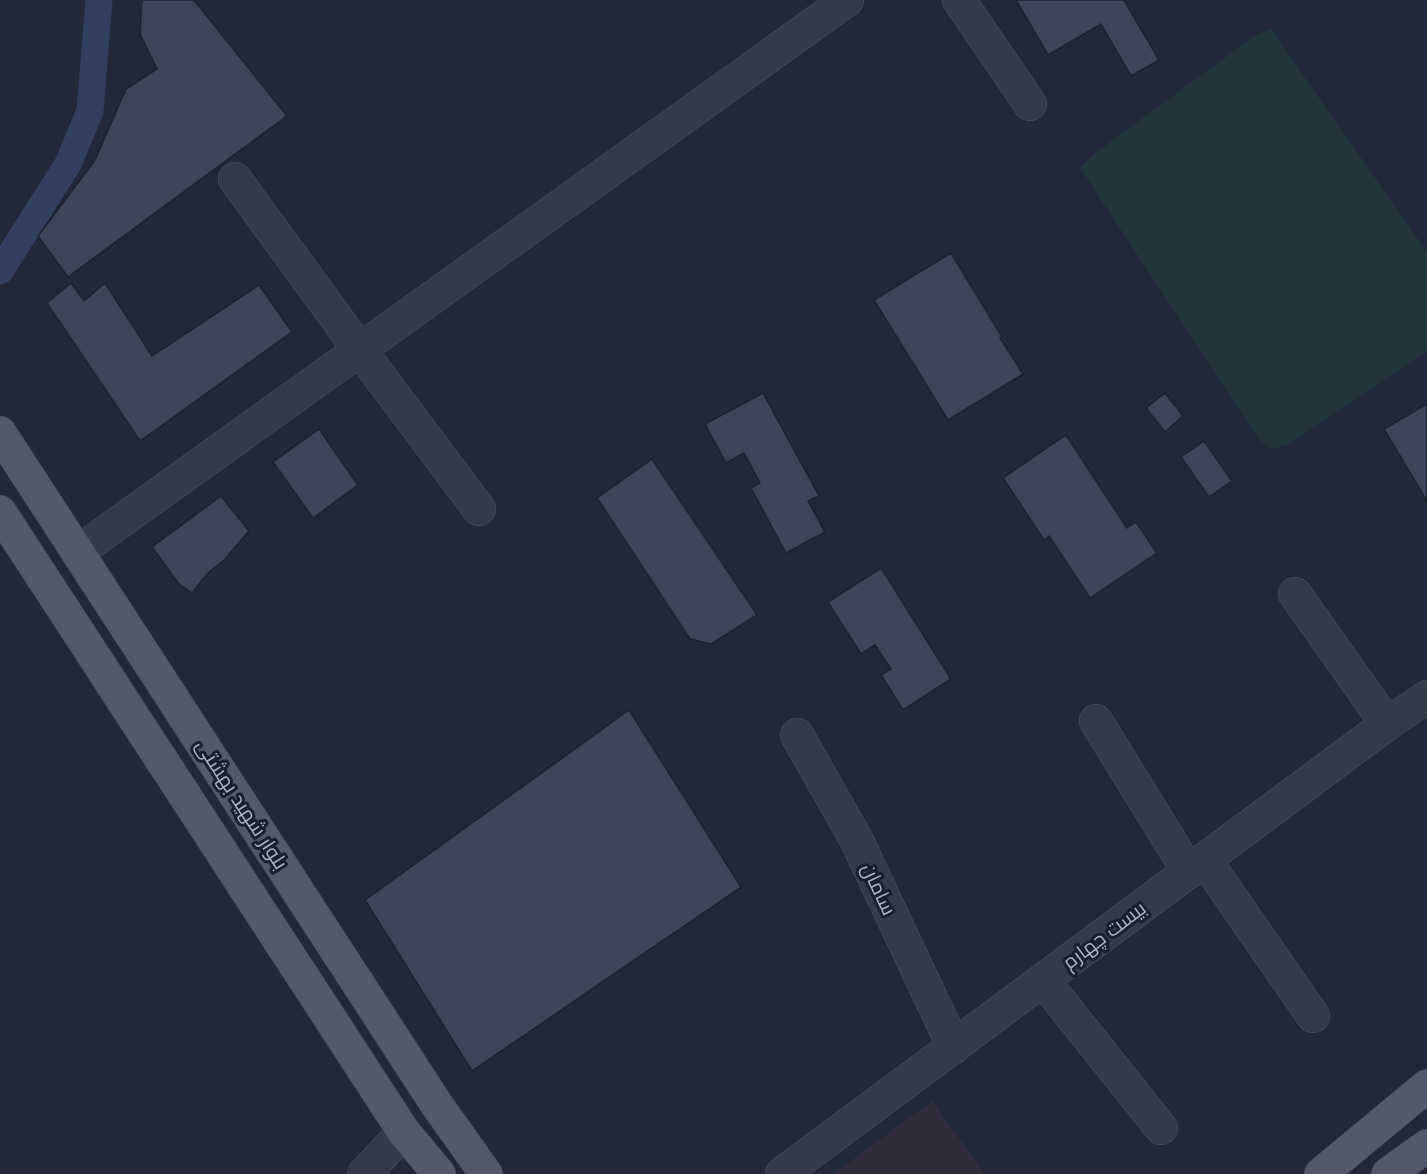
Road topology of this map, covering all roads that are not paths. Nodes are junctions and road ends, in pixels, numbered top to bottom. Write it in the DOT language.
graph roads {
  1 [pos="847,0"];
  2 [pos="959,0"];
  3 [pos="1030,104"];
  4 [pos="235,179"];
  5 [pos="359,349"];
  6 [pos="0,433"];
  7 [pos="479,509"];
  8 [pos="0,512"];
  9 [pos="78,552"];
  10 [pos="1295,594"];
  11 [pos="1427,696"];
  12 [pos="1096,721"];
  13 [pos="1387,724"];
  14 [pos="797,735"];
  15 [pos="1197,866"];
  16 [pos="1043,980"];
  17 [pos="1313,1016"];
  18 [pos="954,1047"];
  19 [pos="1427,1086"];
  20 [pos="437,1105"];
  21 [pos="1161,1128"];
  22 [pos="404,1132"];
  23 [pos="1427,1146"];
  24 [pos="438,1173"];
  25 [pos="364,1174"];
  26 [pos="486,1174"];
  27 [pos="783,1174"];
  28 [pos="1321,1174"];
  29 [pos="1388,1174"];
  1 -- 5 [label="street"];
  2 -- 3 [label="street"];
  4 -- 5 [label="street"];
  5 -- 7 [label="street"];
  5 -- 9 [label="street"];
  6 -- 9 [label="main road, بلوار شهید بهشتی"];
  8 -- 22 [label="main road"];
  9 -- 20 [label="main road, بلوار شهید بهشتی"];
  10 -- 13 [label="street"];
  11 -- 13 [label="street, بیست چهارم"];
  12 -- 15 [label="street"];
  13 -- 15 [label="street, بیست چهارم"];
  14 -- 18 [label="street, سامان"];
  15 -- 16 [label="street, بیست چهارم"];
  15 -- 17 [label="street"];
  16 -- 18 [label="street, بیست چهارم"];
  16 -- 21 [label="street"];
  18 -- 27 [label="street, بیست چهارم"];
  19 -- 28 [label="main road"];
  20 -- 22 [label="main road"];
  20 -- 26 [label="main road, بلوار شهید بهشتی"];
  22 -- 24 [label="main road"];
  22 -- 25 [label="street"];
  23 -- 29 [label="main road"];
}
